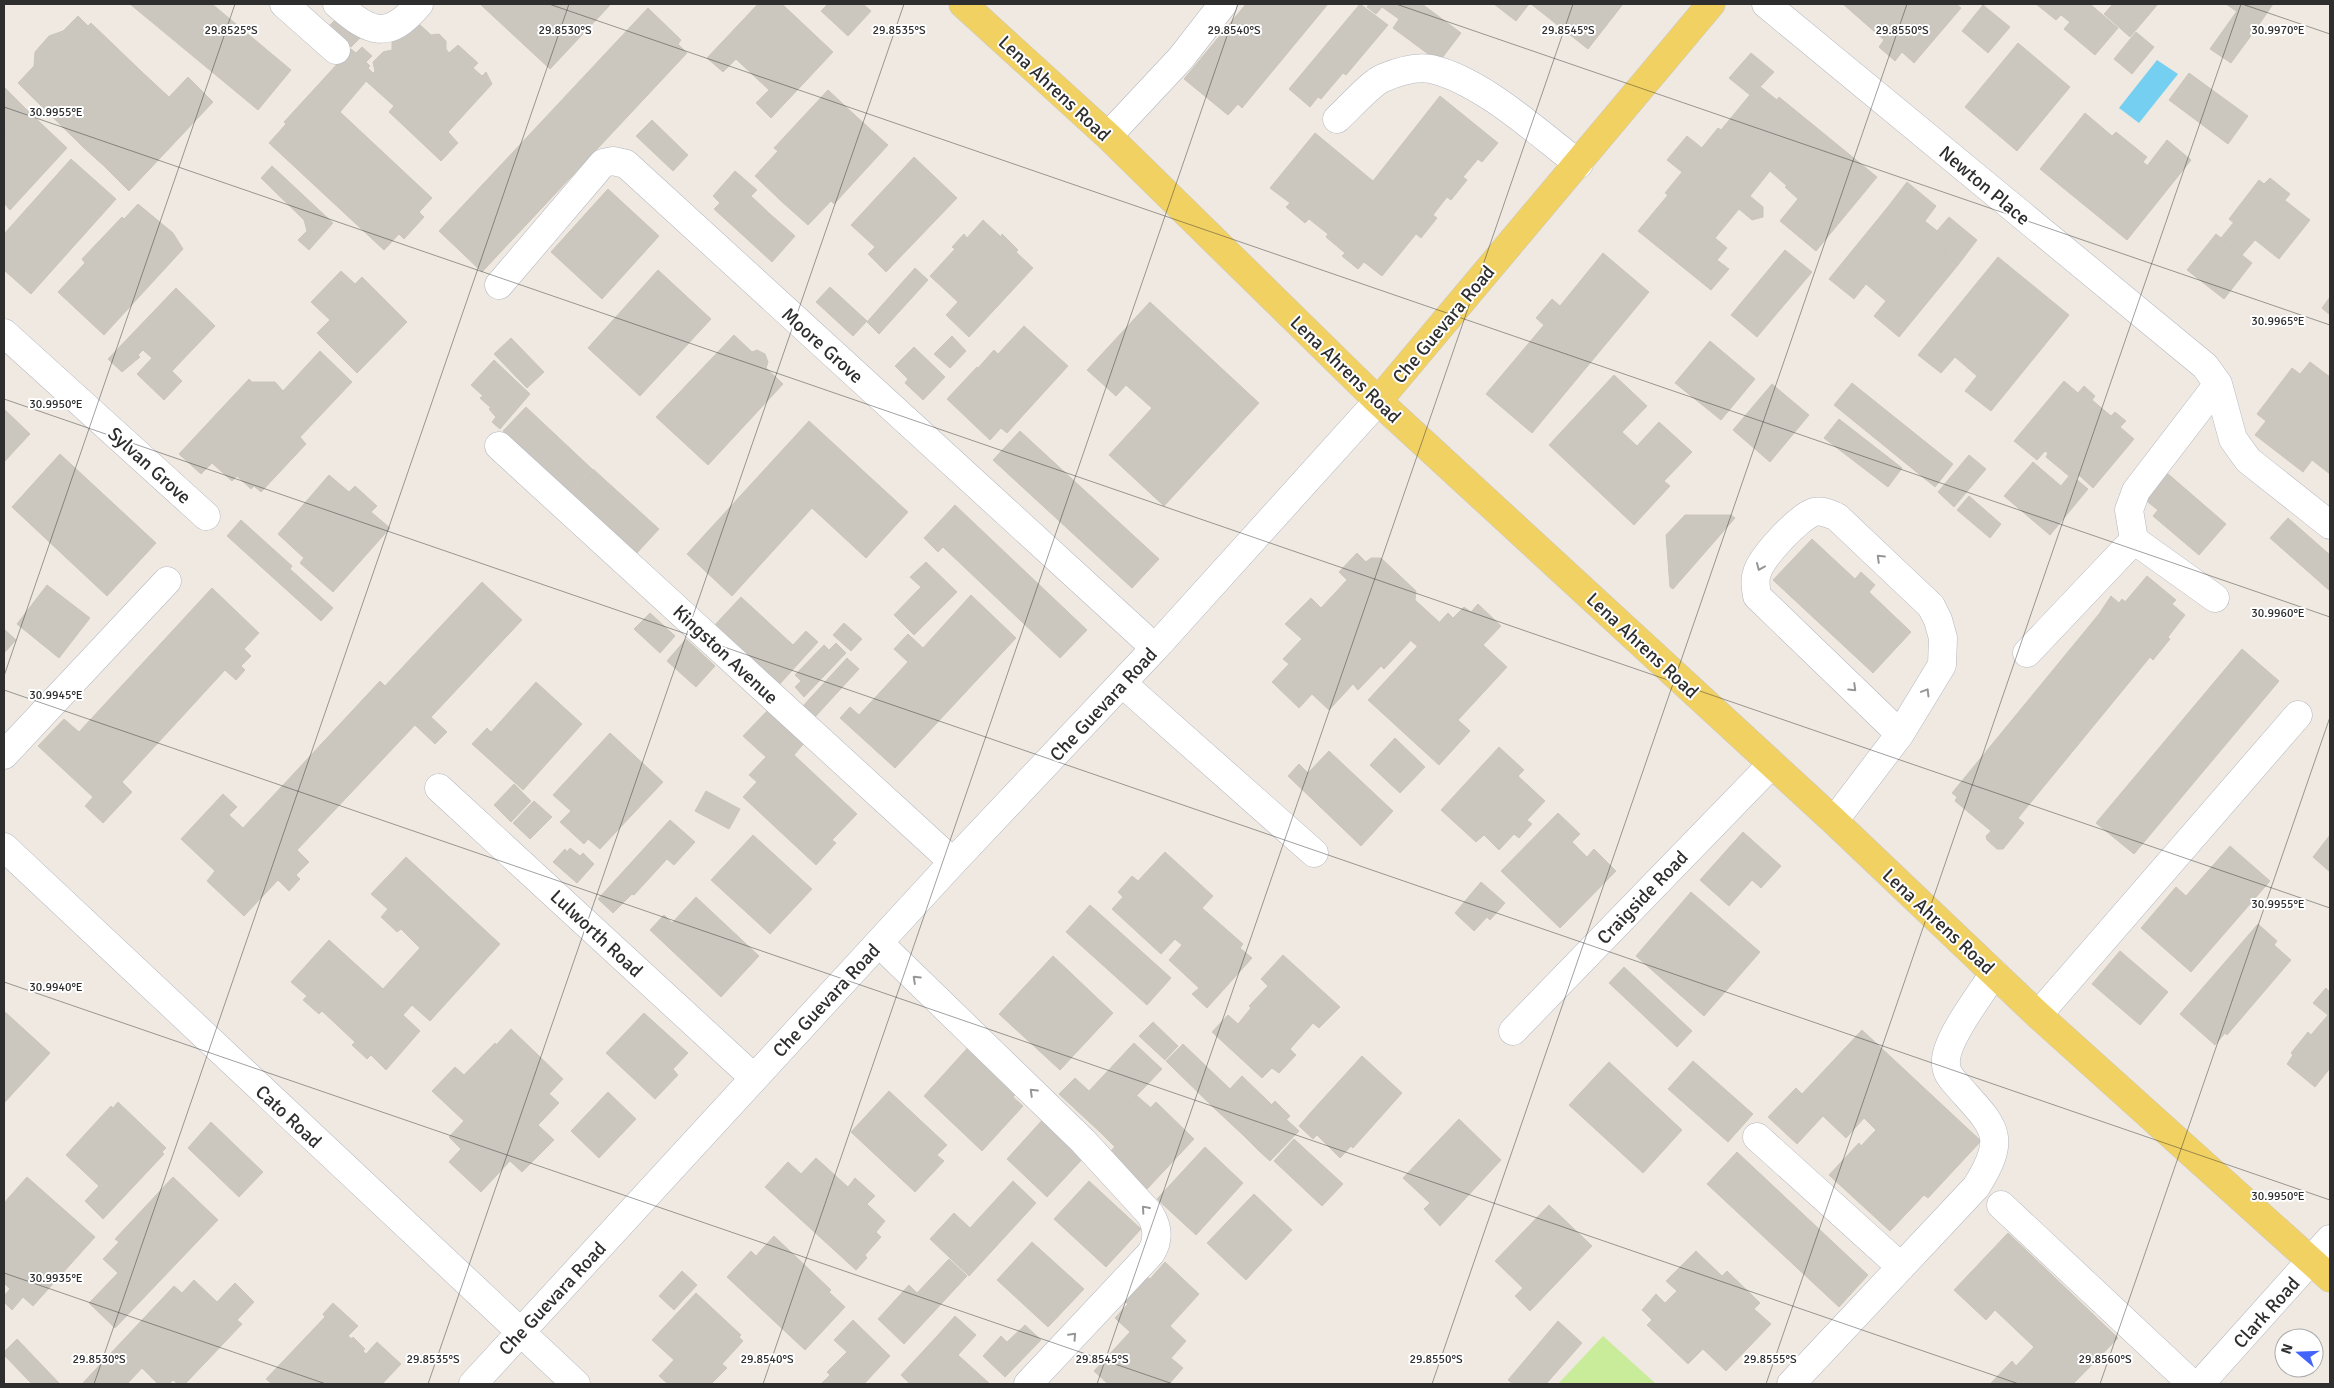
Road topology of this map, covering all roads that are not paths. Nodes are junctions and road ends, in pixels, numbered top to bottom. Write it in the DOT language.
graph roads {
  1 [pos="284,4"];
  2 [pos="337,4"];
  3 [pos="419,4"];
  4 [pos="963,4"];
  5 [pos="1222,4"];
  6 [pos="1711,4"];
  7 [pos="1766,4"];
  8 [pos="336,50"];
  9 [pos="1338,119"];
  10 [pos="1108,136"];
  11 [pos="1579,164"];
  12 [pos="499,285"];
  13 [pos="4,333"];
  14 [pos="2211,375"];
  15 [pos="1378,401"];
  16 [pos="499,446"];
  17 [pos="206,516"];
  18 [pos="2330,524"];
  19 [pos="2134,540"];
  20 [pos="167,581"];
  21 [pos="2214,598"];
  22 [pos="1155,648"];
  23 [pos="2027,653"];
  24 [pos="1122,683"];
  25 [pos="2298,715"];
  26 [pos="1900,734"];
  27 [pos="4,755"];
  28 [pos="1772,764"];
  29 [pos="439,788"];
  30 [pos="1834,822"];
  31 [pos="4,847"];
  32 [pos="1314,854"];
  33 [pos="953,862"];
  34 [pos="879,943"];
  35 [pos="1994,973"];
  36 [pos="2038,1015"];
  37 [pos="1512,1031"];
  38 [pos="754,1078"];
  39 [pos="1757,1137"];
  40 [pos="2001,1205"];
  41 [pos="2330,1239"];
  42 [pos="1901,1267"];
  43 [pos="2321,1269"];
  44 [pos="520,1333"];
  45 [pos="473,1384"];
  46 [pos="576,1384"];
  47 [pos="1028,1384"];
  48 [pos="1791,1384"];
  49 [pos="2192,1384"];
  50 [pos="2200,1384"];
  1 -- 8 [label="street"];
  2 -- 3 [label="street"];
  4 -- 10 [label="main road, Lena Ahrens Road"];
  5 -- 10 [label="street"];
  6 -- 11 [label="main road, Che Guevara Road"];
  7 -- 14 [label="street, Newton Place"];
  9 -- 11 [label="street"];
  10 -- 15 [label="main road, Lena Ahrens Road"];
  11 -- 15 [label="main road, Che Guevara Road"];
  12 -- 22 [label="street, Moore Grove"];
  13 -- 17 [label="street, Sylvan Grove"];
  14 -- 18 [label="street"];
  14 -- 19 [label="street"];
  15 -- 22 [label="street, Che Guevara Road"];
  15 -- 28 [label="main road, Lena Ahrens Road"];
  16 -- 33 [label="street, Kingston Avenue"];
  19 -- 21 [label="street"];
  19 -- 23 [label="street"];
  20 -- 27 [label="street"];
  22 -- 24 [label="street, Che Guevara Road"];
  24 -- 32 [label="street"];
  24 -- 33 [label="street, Che Guevara Road"];
  25 -- 36 [label="street"];
  26 -- 26 [label="street, one-way"];
  26 -- 30 [label="street"];
  28 -- 30 [label="main road, Lena Ahrens Road"];
  28 -- 37 [label="street, Craigside Road"];
  29 -- 38 [label="street, Lulworth Road"];
  30 -- 35 [label="main road, Lena Ahrens Road"];
  31 -- 44 [label="street, Cato Road"];
  33 -- 34 [label="street, Che Guevara Road"];
  34 -- 38 [label="street, Che Guevara Road"];
  47 -- 34 [label="street, one-way"];
  35 -- 36 [label="main road, Lena Ahrens Road"];
  35 -- 42 [label="street"];
  36 -- 43 [label="main road, Lena Ahrens Road"];
  38 -- 44 [label="street, Che Guevara Road"];
  39 -- 42 [label="street"];
  40 -- 49 [label="street"];
  41 -- 43 [label="street, Clark Road"];
  42 -- 48 [label="street"];
  43 -- 50 [label="street, Clark Road"];
  44 -- 45 [label="street, Che Guevara Road"];
  44 -- 46 [label="street, Cato Road"];
}
